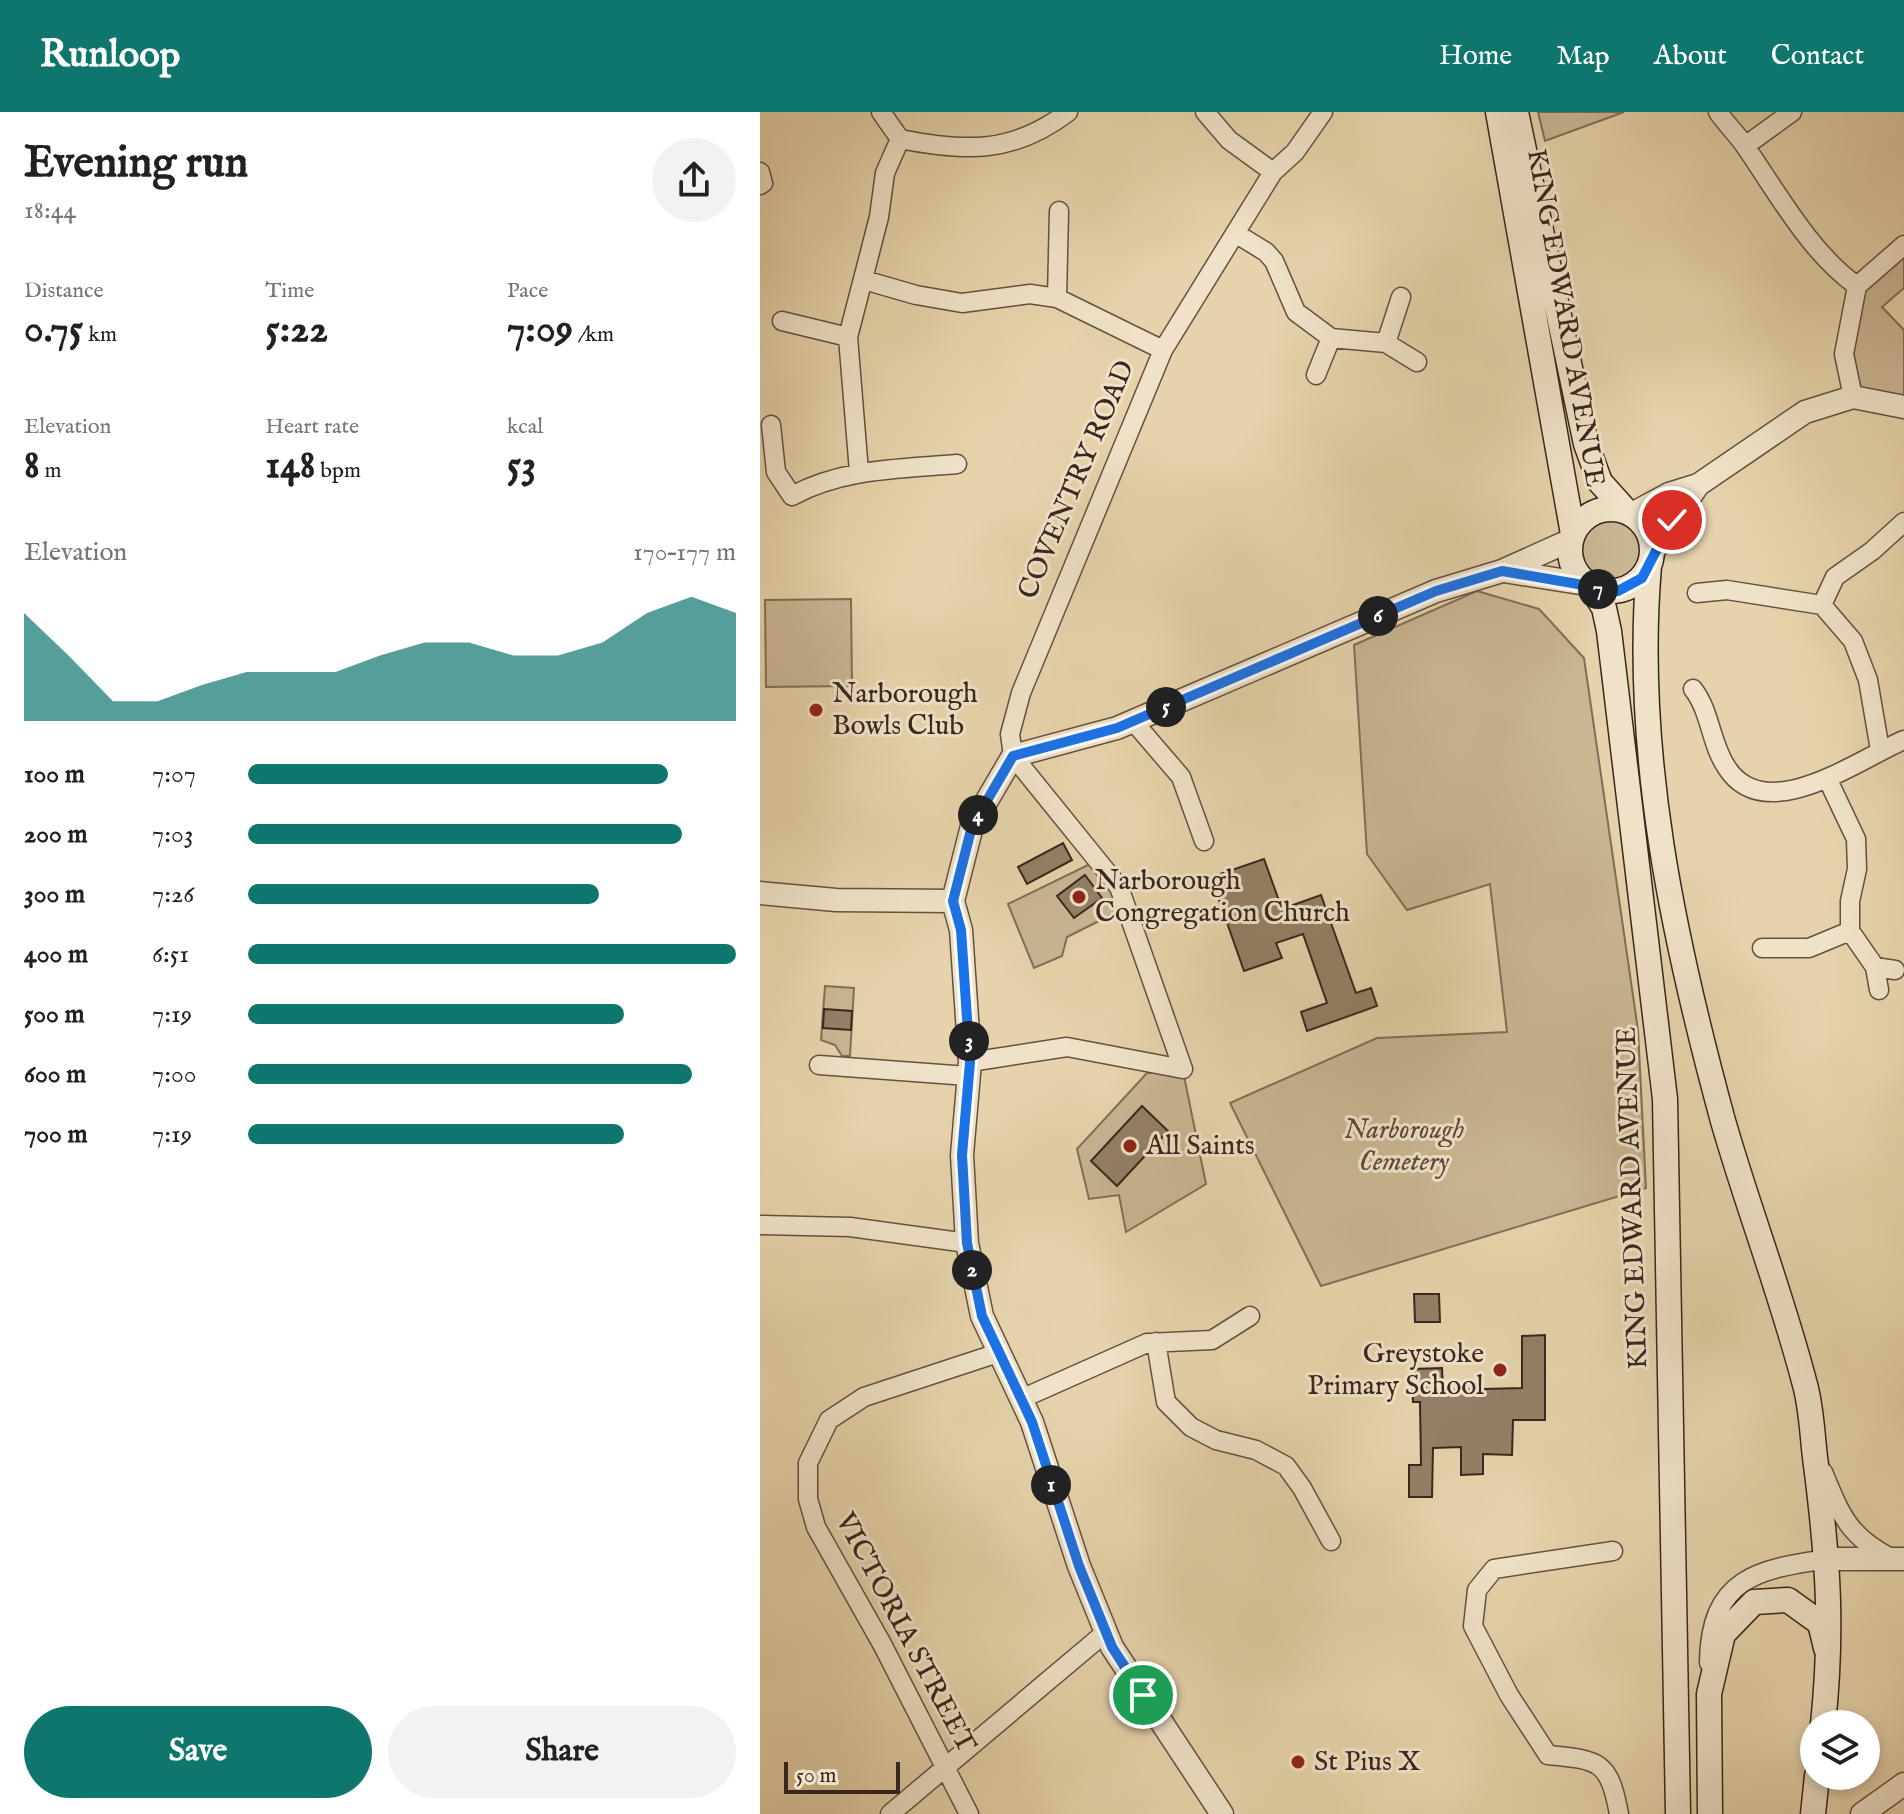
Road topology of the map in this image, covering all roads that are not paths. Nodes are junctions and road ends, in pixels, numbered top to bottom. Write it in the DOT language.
graph roads {
  1 [pos="881,112"];
  2 [pos="1068,112"];
  3 [pos="1205,112"];
  4 [pos="1323,112"];
  5 [pos="1498,112"];
  6 [pos="1516,112"];
  7 [pos="1718,112"];
  8 [pos="1792,112"];
  9 [pos="900,139"];
  10 [pos="1745,146"];
  11 [pos="1273,172"];
  12 [pos="1059,211"];
  13 [pos="1235,233"];
  14 [pos="1904,245"];
  15 [pos="864,280"];
  16 [pos="1857,286"];
  17 [pos="1401,297"];
  18 [pos="1057,298"];
  19 [pos="782,321"];
  20 [pos="848,337"];
  21 [pos="1331,338"];
  22 [pos="1386,343"];
  23 [pos="1163,350"];
  24 [pos="1417,362"];
  25 [pos="1316,375"];
  26 [pos="1853,397"];
  27 [pos="1904,407"];
  28 [pos="771,425"];
  29 [pos="957,464"];
  30 [pos="859,472"];
  31 [pos="1698,485"];
  32 [pos="1630,513"];
  33 [pos="1904,522"];
  34 [pos="1572,537"];
  35 [pos="1651,560"];
  36 [pos="1502,571"];
  37 [pos="1589,585"];
  38 [pos="1697,593"];
  39 [pos="1822,605"];
  40 [pos="1693,689"];
  41 [pos="1133,721"];
  42 [pos="1904,740"];
  43 [pos="1880,750"];
  44 [pos="1013,756"];
  45 [pos="1828,780"];
  46 [pos="1204,841"];
  47 [pos="760,893"];
  48 [pos="953,901"];
  49 [pos="1850,931"];
  50 [pos="1762,948"];
  51 [pos="1875,967"];
  52 [pos="1895,970"];
  53 [pos="1879,990"];
  54 [pos="819,1065"];
  55 [pos="969,1069"];
  56 [pos="760,1225"];
  57 [pos="967,1243"];
  58 [pos="1250,1316"];
  59 [pos="1156,1342"];
  60 [pos="998,1353"];
  61 [pos="1021,1399"];
  62 [pos="1814,1451"];
  63 [pos="1331,1541"];
  64 [pos="1613,1551"];
  65 [pos="1828,1559"];
  66 [pos="1900,1559"];
  67 [pos="1106,1632"];
  68 [pos="1829,1663"];
  69 [pos="1709,1694"];
  70 [pos="1824,1710"];
  71 [pos="944,1767"];
  72 [pos="1904,1784"];
  73 [pos="1816,1790"];
  74 [pos="890,1814"];
  75 [pos="969,1814"];
  76 [pos="1222,1814"];
  77 [pos="1619,1814"];
  78 [pos="1678,1814"];
  79 [pos="1710,1814"];
  80 [pos="1813,1814"];
  81 [pos="1862,1814"];
  1 -- 9 [label="street"];
  2 -- 9 [label="street"];
  3 -- 11 [label="street"];
  4 -- 11 [label="street, COVENTRY ROAD"];
  5 -- 34 [label="main road, KING EDWARD AVENUE"];
  6 -- 32 [label="main road, KING EDWARD AVENUE"];
  7 -- 10 [label="street"];
  8 -- 10 [label="street"];
  9 -- 15 [label="street"];
  10 -- 16 [label="street"];
  11 -- 13 [label="street, COVENTRY ROAD"];
  12 -- 18 [label="street"];
  13 -- 21 [label="street"];
  13 -- 23 [label="street, COVENTRY ROAD"];
  14 -- 16 [label="street"];
  15 -- 18 [label="street"];
  15 -- 20 [label="street"];
  16 -- 26 [label="street"];
  17 -- 22 [label="street"];
  18 -- 23 [label="street"];
  19 -- 20 [label="street"];
  20 -- 30 [label="street"];
  21 -- 22 [label="street"];
  21 -- 25 [label="street"];
  22 -- 24 [label="street"];
  23 -- 44 [label="street, COVENTRY ROAD"];
  26 -- 27 [label="street"];
  26 -- 31 [label="street"];
  28 -- 30 [label="street"];
  29 -- 30 [label="street"];
  31 -- 32 [label="street"];
  31 -- 35 [label="street"];
  32 -- 34 [label="main road, KING EDWARD AVENUE"];
  32 -- 35 [label="main road, KING EDWARD AVENUE"];
  33 -- 39 [label="street"];
  34 -- 36 [label="street"];
  34 -- 37 [label="main road, KING EDWARD AVENUE"];
  35 -- 37 [label="main road"];
  35 -- 62 [label="main road, KING EDWARD AVENUE"];
  36 -- 37 [label="street"];
  36 -- 41 [label="street"];
  37 -- 78 [label="main road, KING EDWARD AVENUE"];
  38 -- 39 [label="street"];
  39 -- 43 [label="street"];
  40 -- 45 [label="street"];
  41 -- 44 [label="street"];
  41 -- 46 [label="street"];
  42 -- 43 [label="street"];
  43 -- 45 [label="street"];
  44 -- 48 [label="street, COVENTRY ROAD"];
  44 -- 55 [label="street"];
  45 -- 49 [label="street"];
  47 -- 48 [label="street"];
  48 -- 55 [label="street"];
  49 -- 50 [label="street"];
  49 -- 51 [label="street"];
  51 -- 52 [label="street"];
  51 -- 53 [label="street"];
  54 -- 55 [label="street"];
  55 -- 57 [label="street"];
  56 -- 57 [label="street"];
  57 -- 60 [label="street"];
  58 -- 59 [label="street"];
  59 -- 61 [label="street"];
  59 -- 63 [label="street"];
  60 -- 61 [label="street"];
  60 -- 71 [label="street, VICTORIA STREET"];
  61 -- 67 [label="street"];
  62 -- 65 [label="main road, KING EDWARD AVENUE"];
  62 -- 66 [label="street"];
  64 -- 77 [label="street"];
  65 -- 66 [label="street"];
  65 -- 68 [label="main road, KING EDWARD AVENUE"];
  65 -- 69 [label="street"];
  67 -- 71 [label="street"];
  67 -- 76 [label="street"];
  68 -- 69 [label="main road, KING EDWARD AVENUE"];
  68 -- 70 [label="main road, KING EDWARD AVENUE"];
  69 -- 79 [label="main road, KING EDWARD AVENUE"];
  71 -- 74 [label="street"];
  71 -- 75 [label="street, VICTORIA STREET"];
  72 -- 81 [label="street"];
  73 -- 80 [label="main road"];
}
